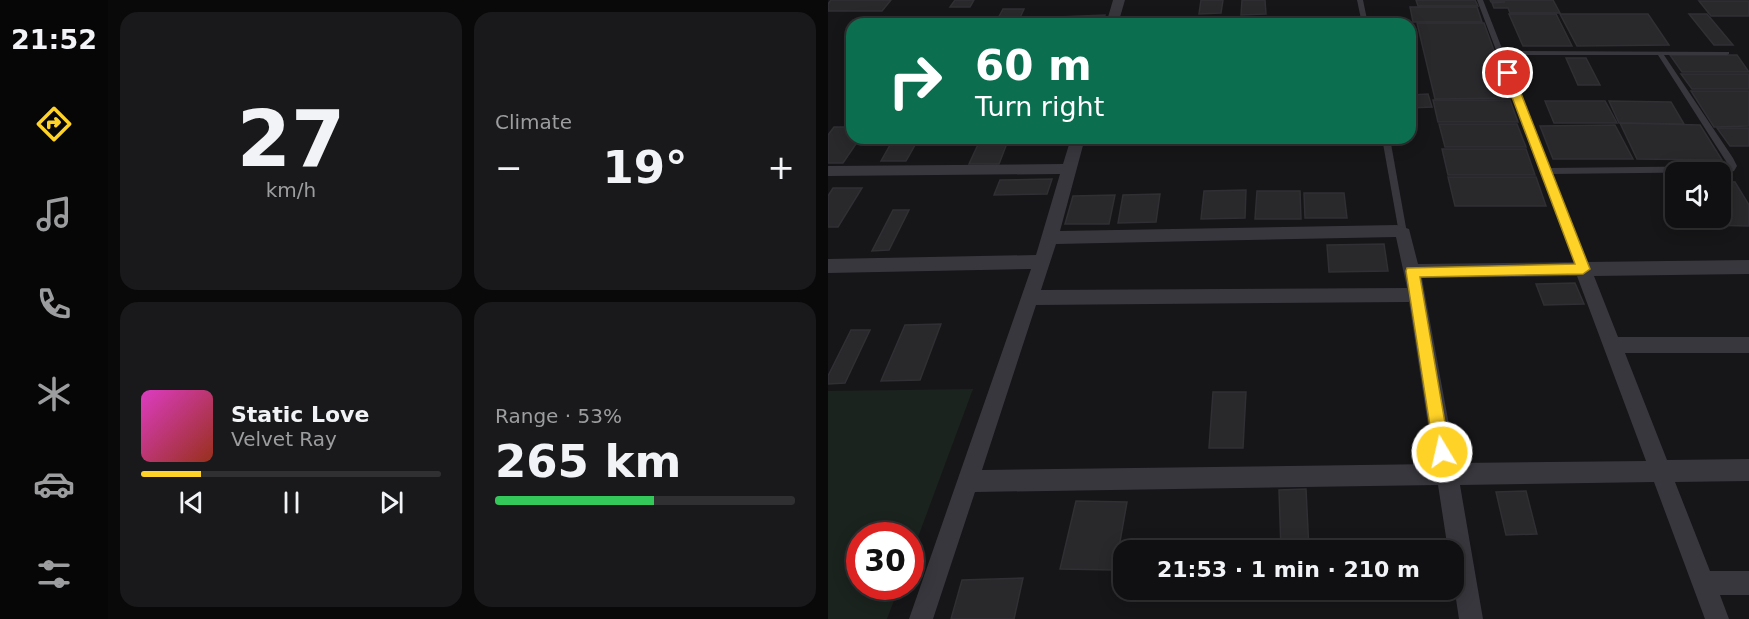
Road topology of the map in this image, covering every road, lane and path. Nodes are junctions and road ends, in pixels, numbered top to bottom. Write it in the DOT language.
graph roads {
  1 [pos="1119,0"];
  2 [pos="1360,0"];
  3 [pos="1480,0"];
  4 [pos="1114,18"];
  5 [pos="1364,18"];
  6 [pos="1500,53"];
  7 [pos="1660,53"];
  8 [pos="1726,53"];
  9 [pos="1076,144"];
  10 [pos="1387,144"];
  11 [pos="1070,169"];
  12 [pos="828,171"];
  13 [pos="1546,171"];
  14 [pos="1403,232"];
  15 [pos="1050,238"];
  16 [pos="1040,262"];
  17 [pos="828,266"];
  18 [pos="1749,267"];
  19 [pos="1583,269"];
  20 [pos="1412,271"];
  21 [pos="1417,295"];
  22 [pos="1028,298"];
  23 [pos="1613,345"];
  24 [pos="1749,345"];
  25 [pos="1749,470"];
  26 [pos="1661,471"];
  27 [pos="1446,474"];
  28 [pos="967,481"];
  29 [pos="1704,583"];
  30 [pos="1749,583"];
  31 [pos="921,619"];
  32 [pos="1471,619"];
  33 [pos="1717,619"];
  1 -- 4 [label="street"];
  2 -- 5 [label="lane"];
  3 -- 6 [label="lane"];
  6 -- 7 [label="lane"];
  6 -- 13 [label="lane"];
  7 -- 8 [label="lane"];
  7 -- 13 [label="lane"];
  9 -- 11 [label="street"];
  10 -- 14 [label="lane"];
  11 -- 12 [label="street"];
  11 -- 15 [label="street"];
  13 -- 19 [label="lane"];
  14 -- 15 [label="street"];
  14 -- 20 [label="street"];
  15 -- 16 [label="street"];
  16 -- 17 [label="street"];
  16 -- 22 [label="street"];
  18 -- 19 [label="street"];
  19 -- 20 [label="street"];
  19 -- 23 [label="street"];
  20 -- 21 [label="street"];
  21 -- 22 [label="street"];
  21 -- 27 [label="street"];
  22 -- 28 [label="street"];
  23 -- 24 [label="street"];
  23 -- 26 [label="street"];
  25 -- 26 [label="street"];
  26 -- 27 [label="street"];
  26 -- 29 [label="street"];
  27 -- 28 [label="street"];
  27 -- 32 [label="street"];
  28 -- 31 [label="street"];
  29 -- 30 [label="street"];
  29 -- 33 [label="street"];
}
